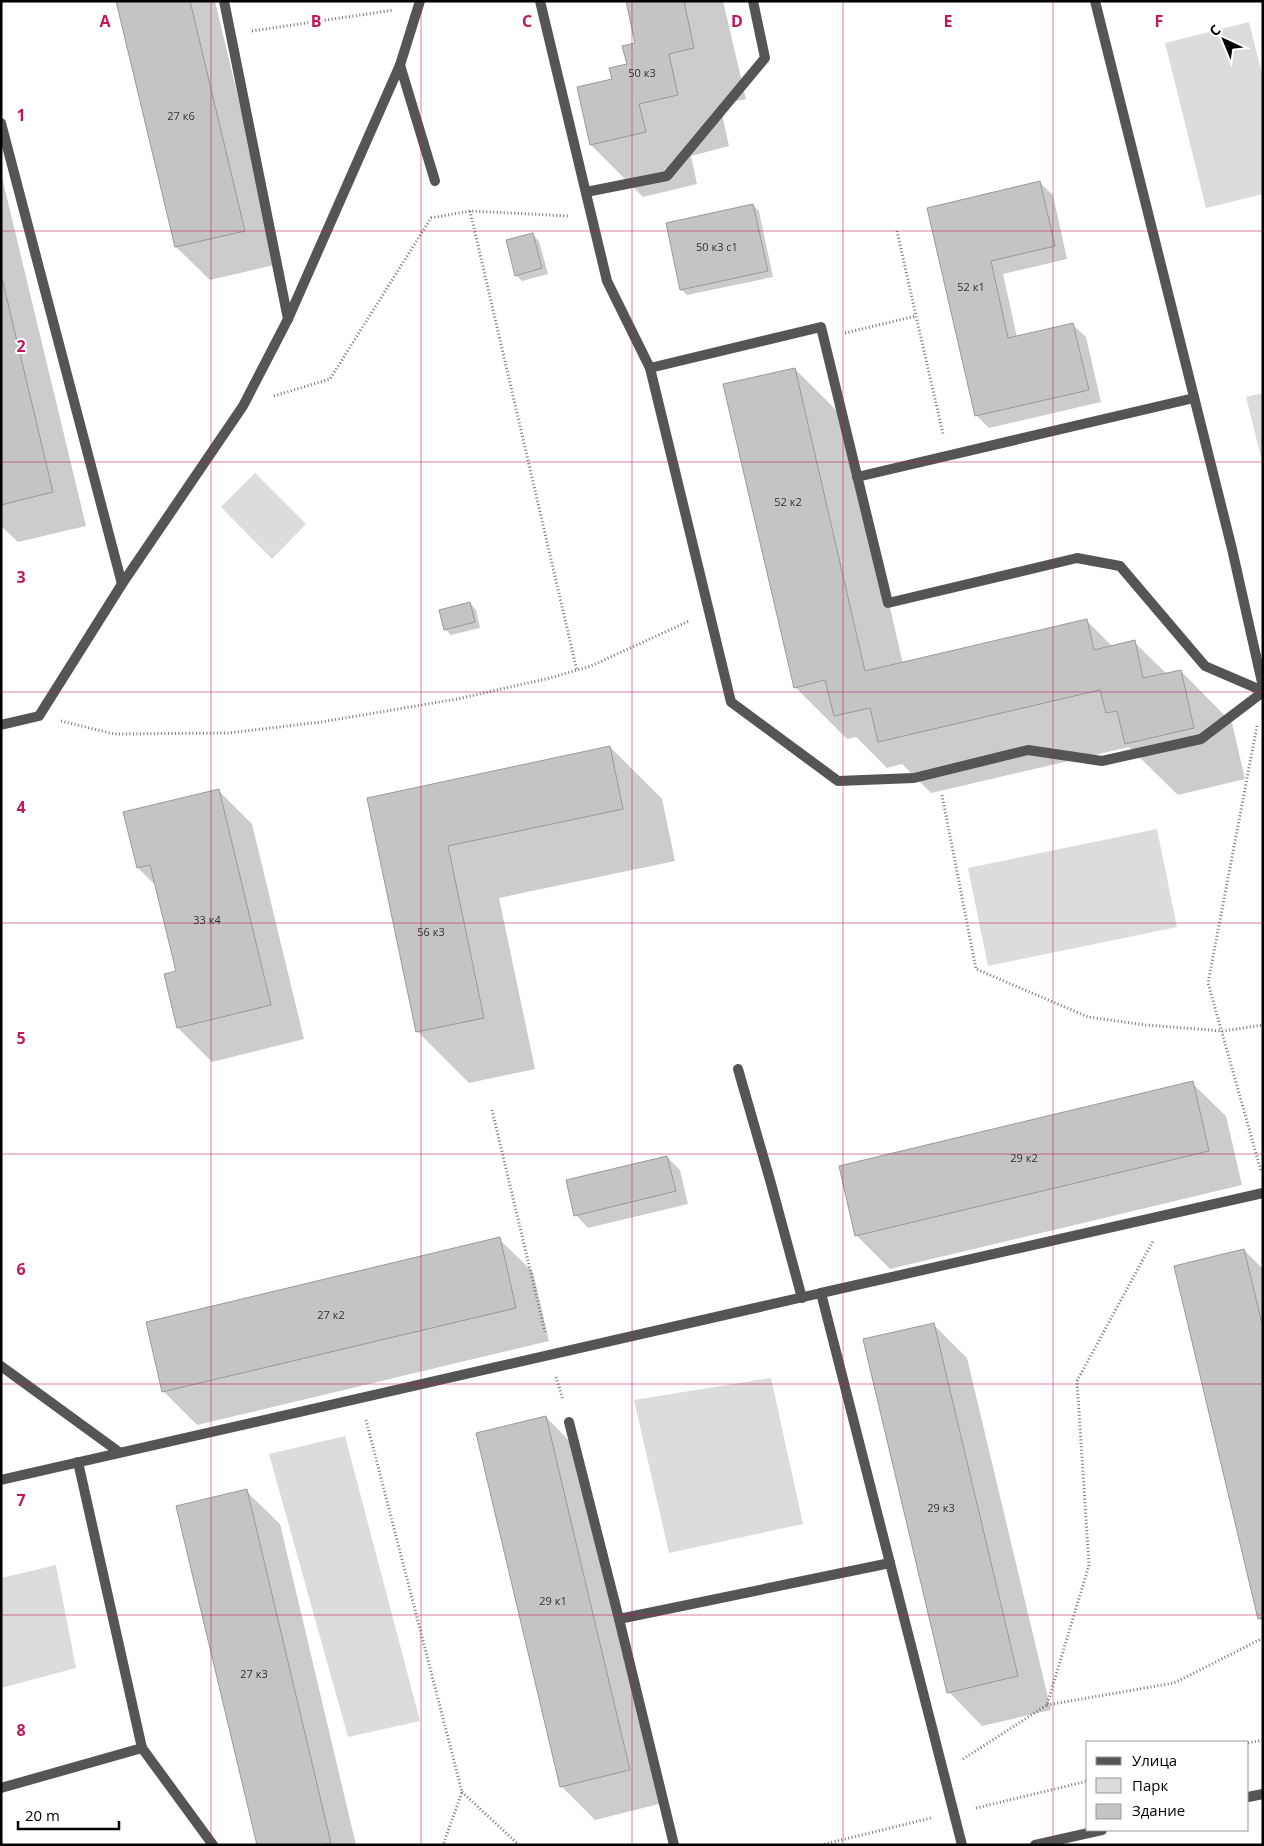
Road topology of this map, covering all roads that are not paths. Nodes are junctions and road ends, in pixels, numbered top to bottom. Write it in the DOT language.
graph roads {
  1 [pos="224,1"];
  2 [pos="540,1"];
  3 [pos="753,1"];
  4 [pos="1095,1"];
  5 [pos="419,4"];
  6 [pos="400,65"];
  7 [pos="1,123"];
  8 [pos="435,181"];
  9 [pos="586,192"];
  10 [pos="288,319"];
  11 [pos="650,368"];
  12 [pos="1194,398"];
  13 [pos="857,476"];
  14 [pos="122,584"];
  15 [pos="1263,690"];
  16 [pos="1,725"];
  17 [pos="738,1069"];
  18 [pos="1263,1192"];
  19 [pos="822,1293"];
  20 [pos="802,1298"];
  21 [pos="1,1366"];
  22 [pos="569,1422"];
  23 [pos="119,1452"];
  24 [pos="78,1462"];
  25 [pos="1,1480"];
  26 [pos="890,1563"];
  27 [pos="619,1618"];
  28 [pos="142,1748"];
  29 [pos="1,1788"];
  30 [pos="1263,1794"];
  31 [pos="1249,1797"];
  32 [pos="1098,1831"];
  33 [pos="212,1845"];
  34 [pos="674,1845"];
  35 [pos="962,1845"];
  36 [pos="1035,1845"];
  1 -- 10 [label="street"];
  2 -- 9 [label="street"];
  3 -- 9 [label="street"];
  4 -- 12 [label="street"];
  5 -- 6 [label="street"];
  6 -- 8 [label="street"];
  6 -- 10 [label="street"];
  7 -- 14 [label="street"];
  9 -- 11 [label="street"];
  10 -- 14 [label="street"];
  11 -- 13 [label="street"];
  11 -- 15 [label="street"];
  12 -- 13 [label="street"];
  12 -- 15 [label="street"];
  13 -- 15 [label="street"];
  14 -- 16 [label="street"];
  17 -- 20 [label="street"];
  18 -- 19 [label="street"];
  19 -- 20 [label="street"];
  19 -- 26 [label="street"];
  20 -- 23 [label="street"];
  21 -- 23 [label="street"];
  22 -- 27 [label="street"];
  23 -- 24 [label="street"];
  24 -- 25 [label="street"];
  24 -- 28 [label="street"];
  26 -- 27 [label="street"];
  26 -- 35 [label="street"];
  27 -- 34 [label="street"];
  28 -- 29 [label="street"];
  28 -- 33 [label="street"];
  30 -- 31 [label="street"];
  32 -- 36 [label="street"];
}
